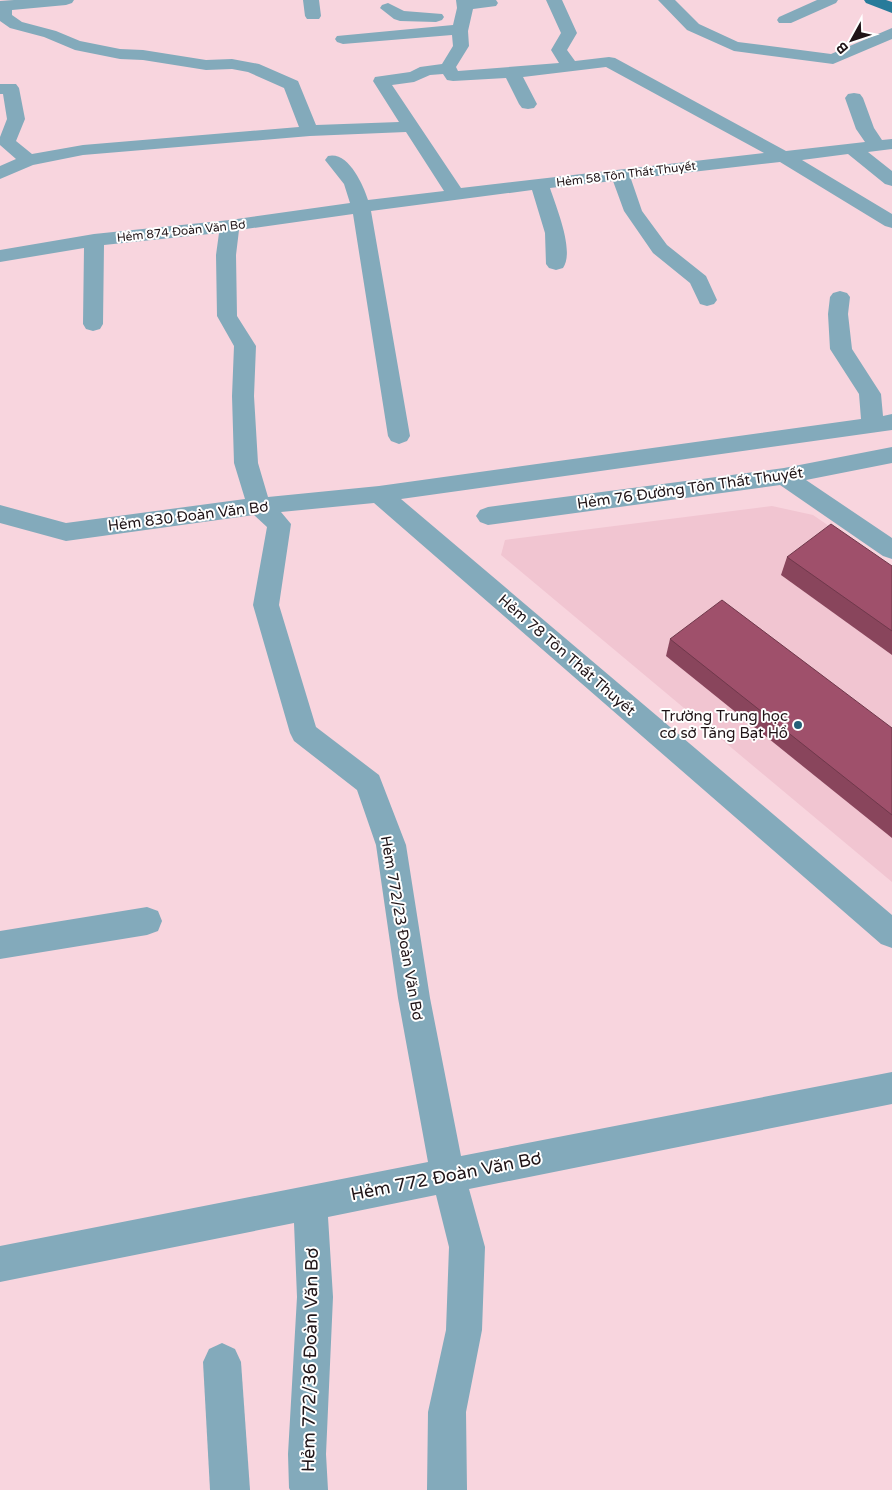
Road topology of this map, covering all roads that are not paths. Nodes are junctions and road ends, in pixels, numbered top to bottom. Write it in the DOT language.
graph roads {
  1 [pos="66,0"];
  2 [pos="311,0"];
  3 [pos="554,0"];
  4 [pos="666,0"];
  5 [pos="830,0"];
  6 [pos="872,0"];
  7 [pos="490,3"];
  8 [pos="2,6"];
  9 [pos="388,8"];
  10 [pos="892,8"];
  11 [pos="463,12"];
  12 [pos="313,16"];
  13 [pos="785,20"];
  14 [pos="892,33"];
  15 [pos="343,39"];
  16 [pos="570,66"];
  17 [pos="449,68"];
  18 [pos="512,72"];
  19 [pos="0,89"];
  20 [pos="854,98"];
  21 [pos="528,104"];
  22 [pos="410,127"];
  23 [pos="310,131"];
  24 [pos="885,145"];
  25 [pos="851,148"];
  26 [pos="781,155"];
  27 [pos="28,160"];
  28 [pos="334,160"];
  29 [pos="0,173"];
  30 [pos="620,175"];
  31 [pos="892,180"];
  32 [pos="540,184"];
  33 [pos="456,195"];
  34 [pos="361,207"];
  35 [pos="892,222"];
  36 [pos="230,226"];
  37 [pos="94,240"];
  38 [pos="0,256"];
  39 [pos="556,264"];
  40 [pos="840,297"];
  41 [pos="707,300"];
  42 [pos="92,324"];
  43 [pos="882,423"];
  44 [pos="398,436"];
  45 [pos="892,455"];
  46 [pos="784,476"];
  47 [pos="379,494"];
  48 [pos="259,506"];
  49 [pos="0,514"];
  50 [pos="488,516"];
  51 [pos="892,550"];
  52 [pos="147,921"];
  53 [pos="892,934"];
  54 [pos="0,945"];
  55 [pos="892,1088"];
  56 [pos="448,1176"];
  57 [pos="310,1202"];
  58 [pos="0,1264"];
  59 [pos="222,1362"];
  60 [pos="309,1488"];
  61 [pos="230,1490"];
  62 [pos="447,1490"];
  1 -- 8 [label="street"];
  2 -- 12 [label="street"];
  3 -- 16 [label="street"];
  4 -- 14 [label="street"];
  5 -- 13 [label="street"];
  6 -- 10 [label="main road"];
  7 -- 11 [label="street"];
  8 -- 23 [label="street"];
  9 -- 11 [label="street"];
  11 -- 15 [label="street"];
  11 -- 17 [label="street"];
  16 -- 18 [label="street"];
  16 -- 26 [label="street"];
  17 -- 18 [label="street"];
  17 -- 22 [label="street"];
  18 -- 21 [label="street"];
  19 -- 27 [label="street"];
  20 -- 24 [label="street"];
  22 -- 23 [label="street"];
  22 -- 33 [label="street"];
  23 -- 27 [label="street"];
  24 -- 25 [label="street, Hẻm 58 Tôn Thất Thuyết"];
  25 -- 26 [label="street, Hẻm 58 Tôn Thất Thuyết"];
  25 -- 31 [label="street"];
  26 -- 30 [label="street, Hẻm 58 Tôn Thất Thuyết"];
  26 -- 35 [label="street"];
  27 -- 29 [label="street"];
  28 -- 34 [label="street"];
  30 -- 32 [label="street, Hẻm 58 Tôn Thất Thuyết"];
  30 -- 41 [label="street"];
  32 -- 33 [label="street, Hẻm 58 Tôn Thất Thuyết"];
  32 -- 39 [label="street"];
  33 -- 34 [label="street, Hẻm 58 Tôn Thất Thuyết"];
  34 -- 36 [label="street, Hẻm 874 Đoàn Văn Bơ"];
  34 -- 44 [label="street"];
  36 -- 37 [label="street, Hẻm 874 Đoàn Văn Bơ"];
  36 -- 48 [label="street"];
  37 -- 38 [label="street, Hẻm 874 Đoàn Văn Bơ"];
  37 -- 42 [label="street"];
  40 -- 43 [label="street"];
  43 -- 47 [label="street, Hẻm 830 Đoàn Văn Bơ"];
  45 -- 46 [label="street, Hẻm 76 Đường Tôn Thất Thuyết"];
  46 -- 50 [label="street, Hẻm 76 Đường Tôn Thất Thuyết"];
  46 -- 51 [label="street"];
  47 -- 48 [label="street, Hẻm 830 Đoàn Văn Bơ"];
  47 -- 53 [label="street, Hẻm 78 Tôn Thất Thuyết"];
  48 -- 49 [label="street, Hẻm 830 Đoàn Văn Bơ"];
  48 -- 56 [label="street, Hẻm 772/23 Đoàn Văn Bơ"];
  52 -- 54 [label="street"];
  55 -- 56 [label="street, Hẻm 772 Đoàn Văn Bơ"];
  56 -- 57 [label="street, Hẻm 772 Đoàn Văn Bơ"];
  56 -- 62 [label="street"];
  57 -- 58 [label="street, Hẻm 772 Đoàn Văn Bơ"];
  57 -- 60 [label="street, Hẻm 772/36 Đoàn Văn Bơ"];
  59 -- 61 [label="street"];
}
